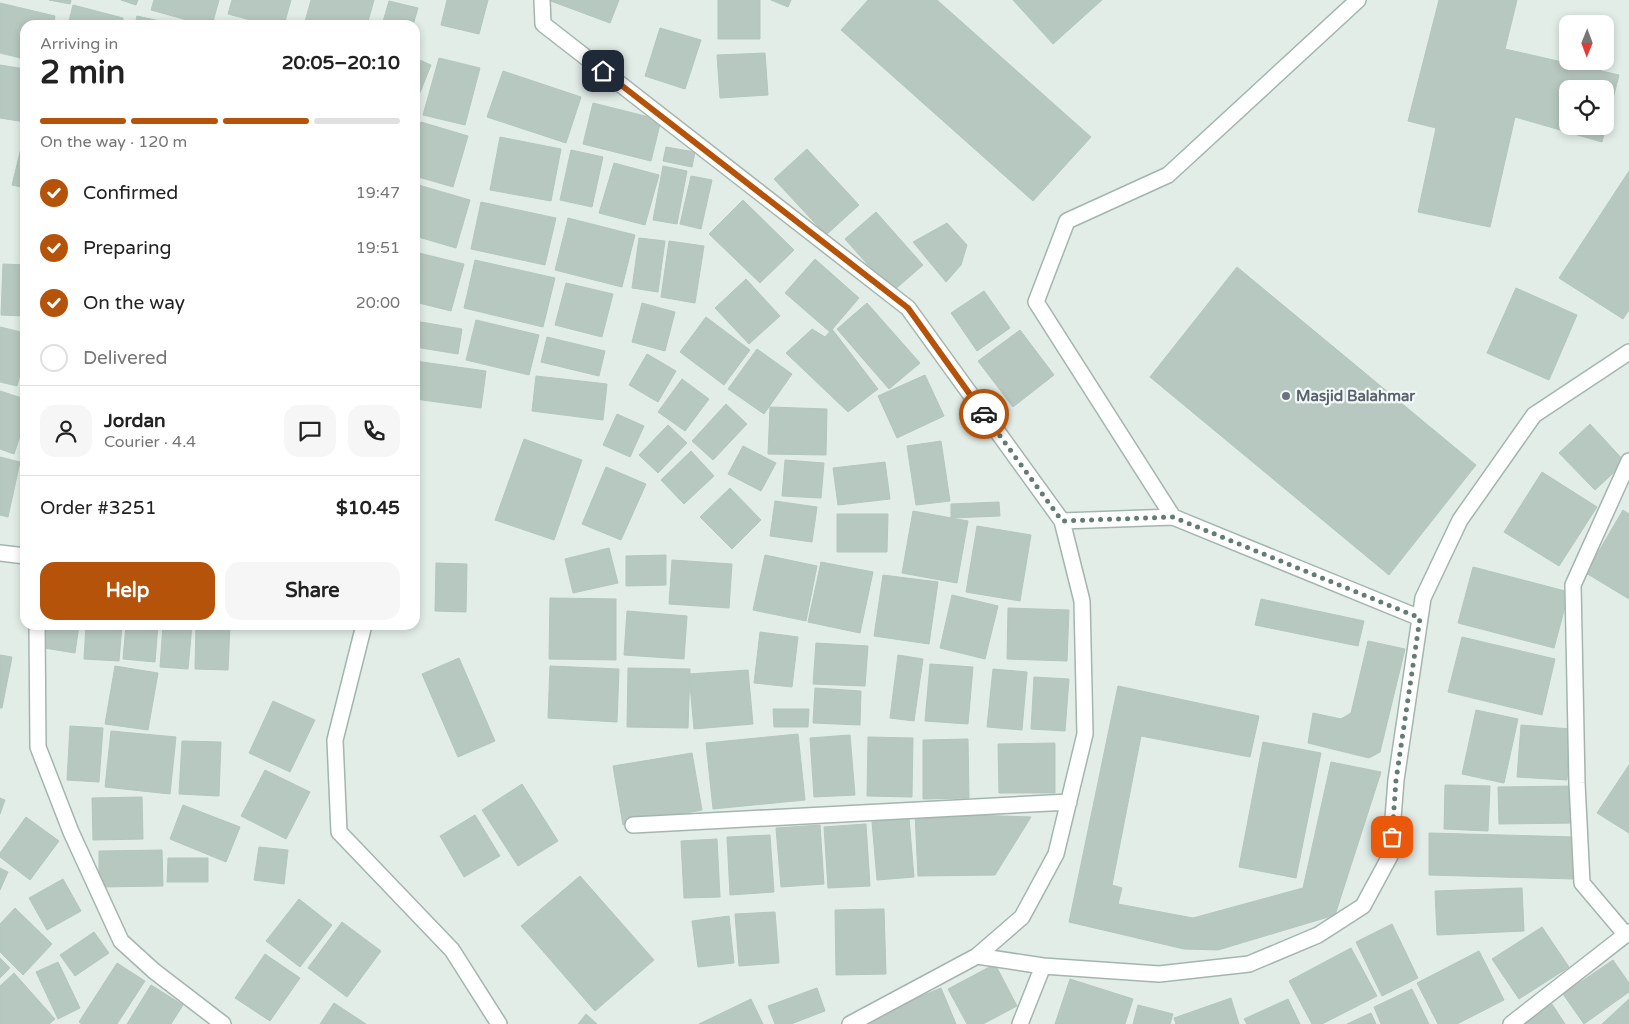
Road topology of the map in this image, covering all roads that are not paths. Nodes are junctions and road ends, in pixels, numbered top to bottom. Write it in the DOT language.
graph roads {
  1 [pos="542,0"];
  2 [pos="1358,0"];
  3 [pos="1629,354"];
  4 [pos="1629,461"];
  5 [pos="1173,517"];
  6 [pos="1062,521"];
  7 [pos="0,553"];
  8 [pos="20,555"];
  9 [pos="1420,618"];
  10 [pos="37,630"];
  11 [pos="363,630"];
  12 [pos="1069,802"];
  13 [pos="633,825"];
  14 [pos="1628,933"];
  15 [pos="977,956"];
  16 [pos="1043,966"];
  17 [pos="224,1024"];
  18 [pos="499,1024"];
  19 [pos="850,1024"];
  20 [pos="1020,1024"];
  21 [pos="1511,1024"];
  1 -- 6 [label="street"];
  2 -- 5 [label="street"];
  3 -- 9 [label="street"];
  4 -- 14 [label="street"];
  5 -- 6 [label="street"];
  5 -- 9 [label="street"];
  6 -- 12 [label="street"];
  7 -- 8 [label="street"];
  9 -- 16 [label="street"];
  10 -- 17 [label="street"];
  11 -- 18 [label="street"];
  12 -- 13 [label="street"];
  12 -- 15 [label="street"];
  14 -- 21 [label="street"];
  15 -- 16 [label="street"];
  15 -- 19 [label="street"];
  16 -- 20 [label="street"];
}
